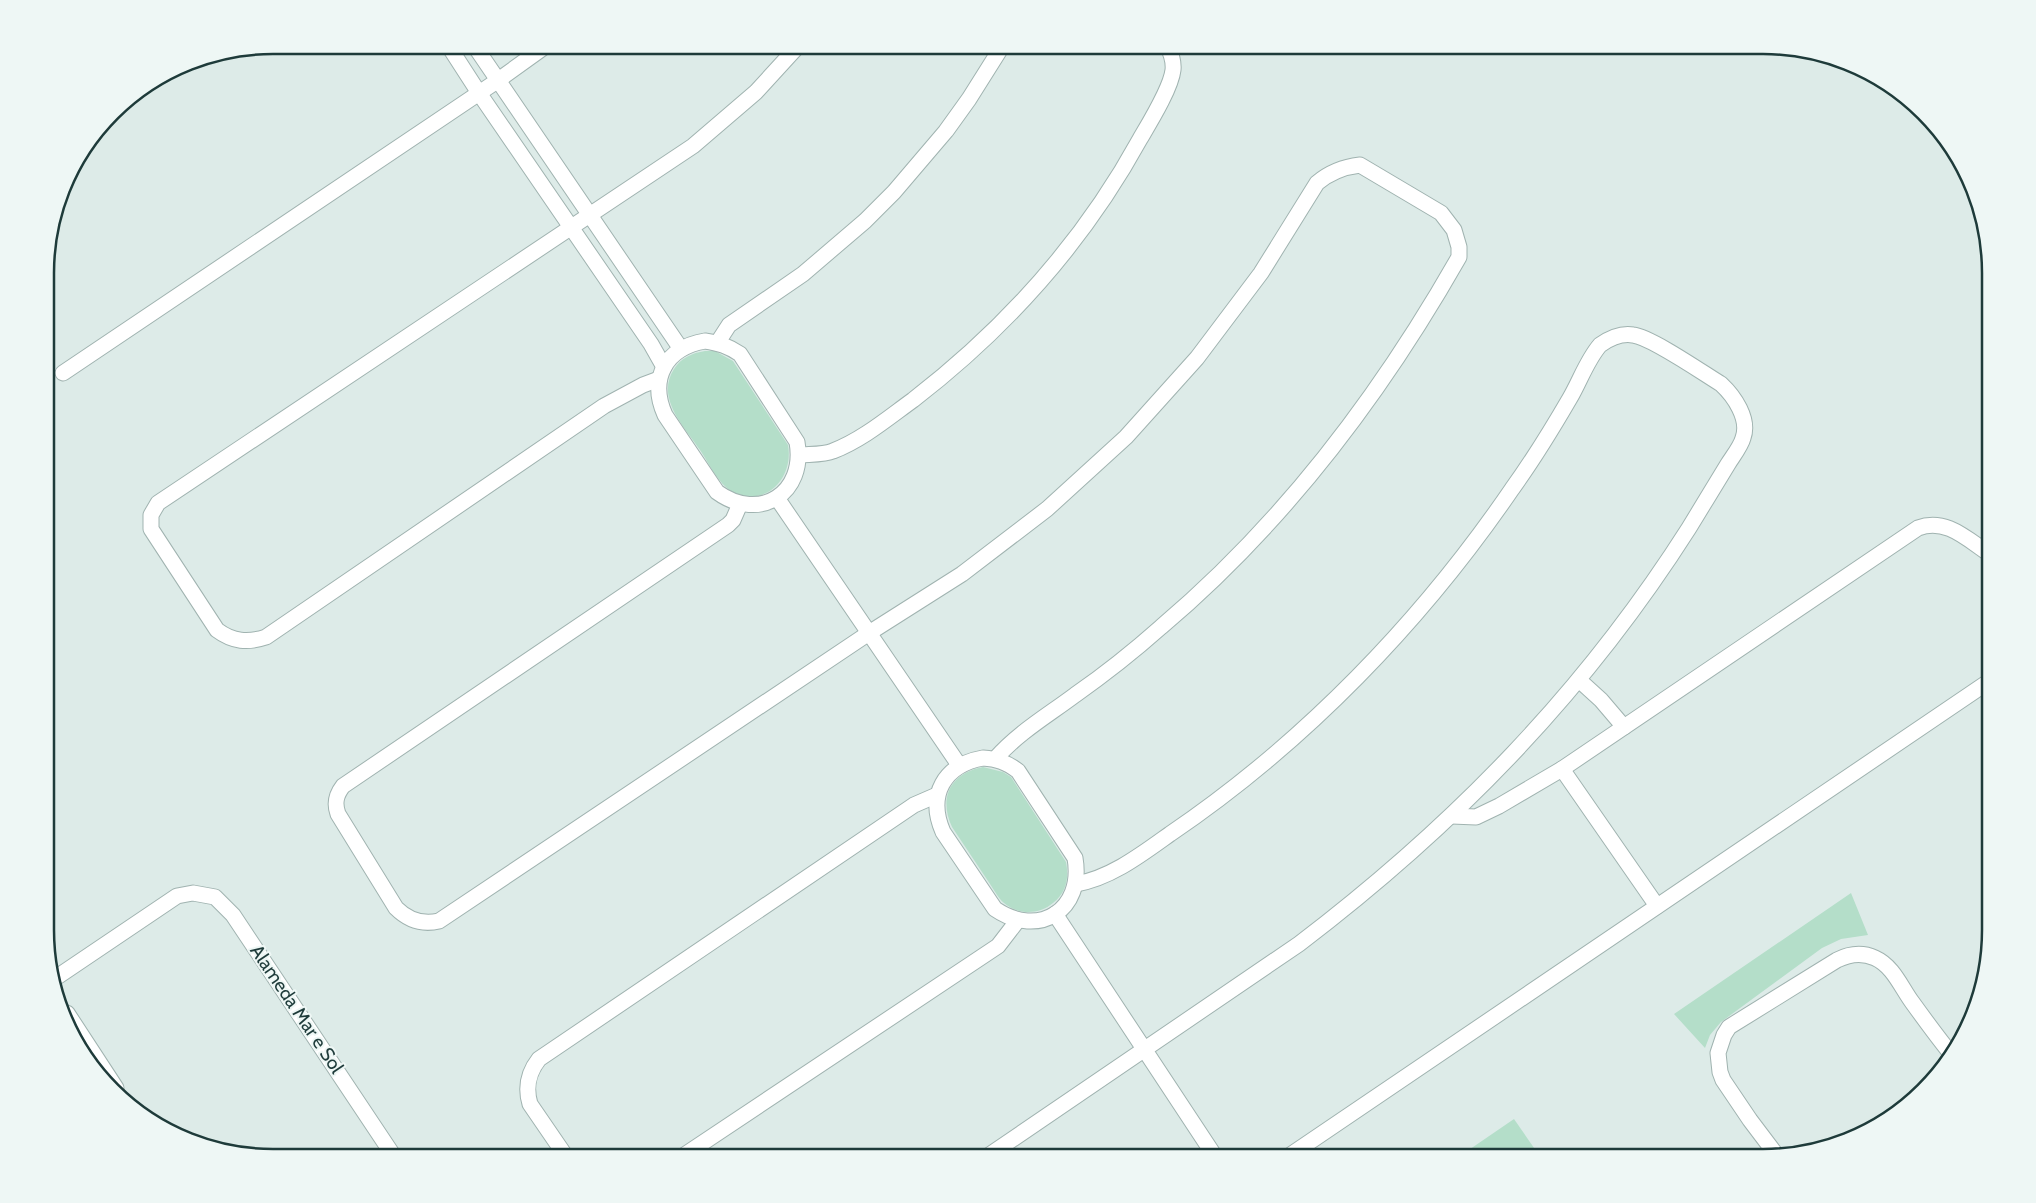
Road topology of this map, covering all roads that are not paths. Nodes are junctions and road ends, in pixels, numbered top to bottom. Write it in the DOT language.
graph roads {
  1 [pos="454,54"];
  2 [pos="480,54"];
  3 [pos="534,54"];
  4 [pos="792,54"];
  5 [pos="997,54"];
  6 [pos="1170,54"];
  7 [pos="497,81"];
  8 [pos="479,93"];
  9 [pos="590,216"];
  10 [pos="572,228"];
  11 [pos="718,342"];
  12 [pos="681,349"];
  13 [pos="63,373"];
  14 [pos="662,373"];
  15 [pos="799,455"];
  16 [pos="776,498"];
  17 [pos="740,504"];
  18 [pos="1982,549"];
  19 [pos="869,633"];
  20 [pos="1578,680"];
  21 [pos="1982,685"];
  22 [pos="1624,727"];
  23 [pos="996,759"];
  24 [pos="959,765"];
  25 [pos="1562,769"];
  26 [pos="937,795"];
  27 [pos="1452,816"];
  28 [pos="1076,884"];
  29 [pos="1657,906"];
  30 [pos="1055,914"];
  31 [pos="1018,920"];
  32 [pos="59,976"];
  33 [pos="76,1026"];
  34 [pos="1947,1049"];
  35 [pos="1145,1050"];
  36 [pos="106,1072"];
  37 [pos="389,1149"];
  38 [pos="561,1149"];
  39 [pos="694,1149"];
  40 [pos="999,1149"];
  41 [pos="1210,1149"];
  42 [pos="1299,1149"];
  43 [pos="1772,1149"];
  1 -- 8 [label="street"];
  2 -- 7 [label="street"];
  3 -- 7 [label="street"];
  4 -- 9 [label="street"];
  5 -- 11 [label="street"];
  6 -- 15 [label="street"];
  7 -- 8 [label="street"];
  7 -- 9 [label="street"];
  8 -- 10 [label="street"];
  8 -- 13 [label="street"];
  9 -- 10 [label="street"];
  9 -- 12 [label="street"];
  10 -- 14 [label="street"];
  10 -- 14 [label="street"];
  11 -- 12 [label="street"];
  11 -- 15 [label="street"];
  12 -- 14 [label="street"];
  14 -- 17 [label="street"];
  15 -- 16 [label="street"];
  16 -- 17 [label="street"];
  16 -- 19 [label="street"];
  17 -- 19 [label="street"];
  18 -- 22 [label="street"];
  19 -- 23 [label="street"];
  19 -- 24 [label="street"];
  20 -- 22 [label="street"];
  20 -- 27 [label="street"];
  20 -- 28 [label="street"];
  21 -- 29 [label="street"];
  22 -- 25 [label="street"];
  23 -- 24 [label="street"];
  23 -- 28 [label="street"];
  24 -- 26 [label="street"];
  25 -- 27 [label="street"];
  25 -- 29 [label="street"];
  26 -- 31 [label="street"];
  26 -- 38 [label="street"];
  27 -- 35 [label="street"];
  28 -- 30 [label="street"];
  29 -- 42 [label="street"];
  30 -- 31 [label="street"];
  30 -- 35 [label="street"];
  31 -- 39 [label="street"];
  32 -- 37 [label="street, Alameda Mar e Sol"];
  33 -- 36 [label="street"];
  34 -- 43 [label="street"];
  35 -- 40 [label="street"];
  35 -- 41 [label="street"];
}
